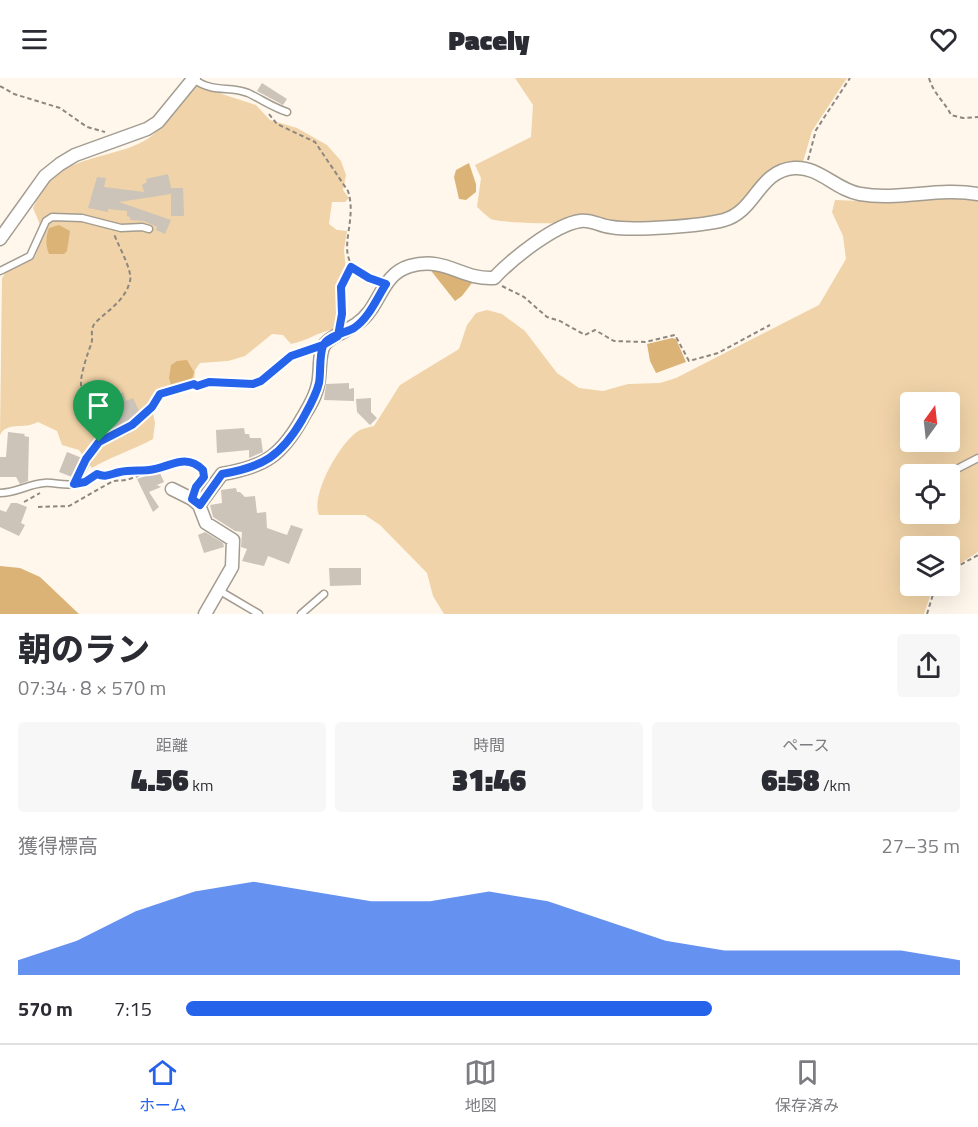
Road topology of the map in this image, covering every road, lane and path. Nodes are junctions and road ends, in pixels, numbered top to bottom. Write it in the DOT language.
graph roads {
  1 [pos="194,78"];
  2 [pos="850,78"];
  3 [pos="929,78"];
  4 [pos="0,86"];
  5 [pos="259,99"];
  6 [pos="287,112"];
  7 [pos="978,117"];
  8 [pos="111,144"];
  9 [pos="806,168"];
  10 [pos="978,194"];
  11 [pos="111,226"];
  12 [pos="149,229"];
  13 [pos="0,239"];
  14 [pos="351,267"];
  15 [pos="0,271"];
  16 [pos="494,278"];
  17 [pos="386,284"];
  18 [pos="770,325"];
  19 [pos="338,336"];
  20 [pos="323,345"];
  21 [pos="126,430"];
  22 [pos="99,442"];
  23 [pos="978,458"];
  24 [pos="960,467"];
  25 [pos="149,470"];
  26 [pos="74,484"];
  27 [pos="172,489"];
  28 [pos="0,493"];
  29 [pos="196,502"];
  30 [pos="38,507"];
  31 [pos="978,555"];
  32 [pos="960,565"];
  33 [pos="220,591"];
  34 [pos="324,594"];
  35 [pos="932,596"];
  36 [pos="205,614"];
  37 [pos="259,614"];
  38 [pos="301,614"];
  39 [pos="927,614"];
  1 -- 5 [label="lane"];
  1 -- 8 [label="street"];
  2 -- 9 [label="path"];
  3 -- 7 [label="path"];
  4 -- 8 [label="path"];
  5 -- 6 [label="lane"];
  5 -- 14 [label="path"];
  8 -- 13 [label="street"];
  9 -- 10 [label="street"];
  9 -- 16 [label="street"];
  11 -- 12 [label="lane"];
  11 -- 15 [label="lane"];
  11 -- 22 [label="path"];
  14 -- 17 [label="path"];
  14 -- 19 [label="path"];
  16 -- 17 [label="street"];
  16 -- 18 [label="path"];
  17 -- 19 [label="street"];
  19 -- 20 [label="street"];
  20 -- 21 [label="path"];
  20 -- 29 [label="street"];
  21 -- 22 [label="lane"];
  22 -- 26 [label="lane"];
  23 -- 24 [label="lane"];
  25 -- 26 [label="path"];
  25 -- 29 [label="path"];
  25 -- 30 [label="path"];
  26 -- 28 [label="lane"];
  27 -- 29 [label="street"];
  29 -- 33 [label="street"];
  31 -- 32 [label="path"];
  33 -- 36 [label="street"];
  33 -- 37 [label="lane"];
  34 -- 38 [label="lane"];
  35 -- 39 [label="path"];
}
